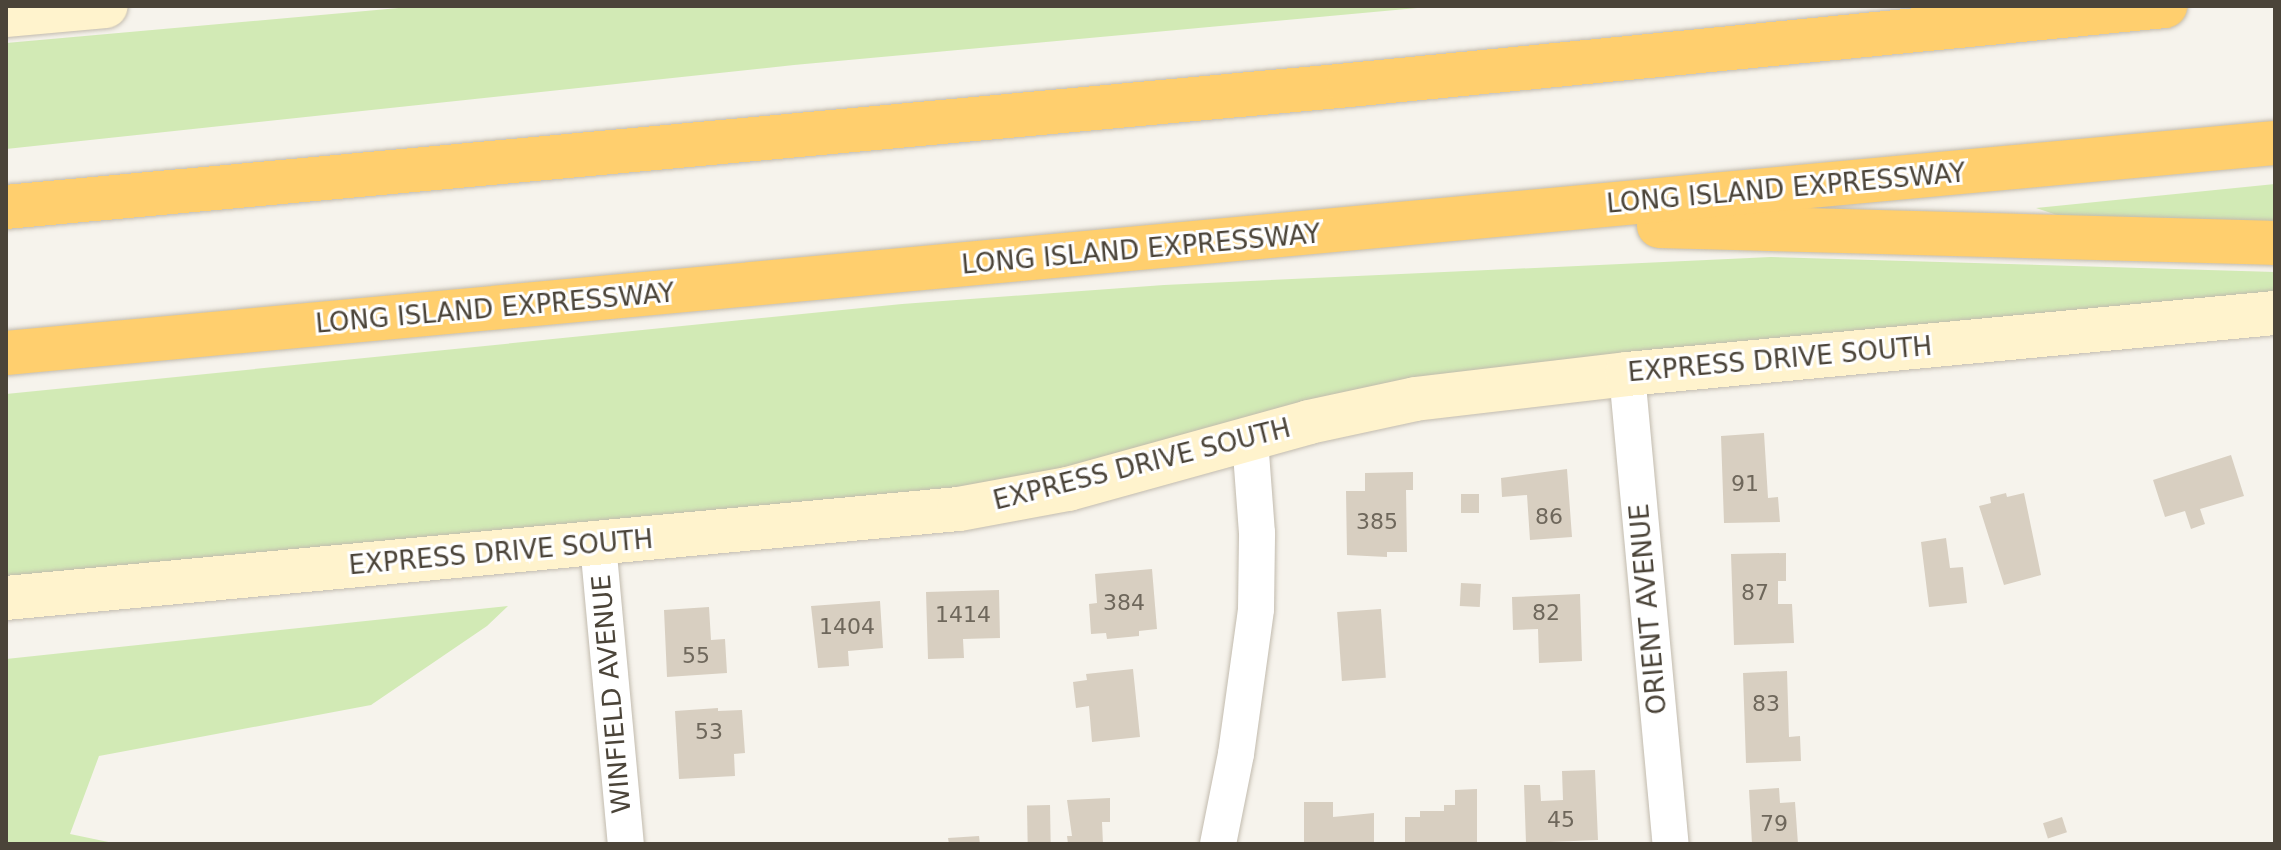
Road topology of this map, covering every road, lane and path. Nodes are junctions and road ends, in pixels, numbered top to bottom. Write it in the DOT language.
graph roads {
  1 [pos="106,6"];
  2 [pos="1905,6"];
  3 [pos="2165,6"];
  4 [pos="6,15"];
  5 [pos="1349,85"];
  6 [pos="2275,143"];
  7 [pos="6,207"];
  8 [pos="2275,243"];
  9 [pos="1057,258"];
  10 [pos="2275,313"];
  11 [pos="6,353"];
  12 [pos="1627,374"];
  13 [pos="1250,440"];
  14 [pos="598,544"];
  15 [pos="6,598"];
  16 [pos="626,844"];
  17 [pos="1218,844"];
  18 [pos="1671,844"];
  1 -- 4 [label="main road"];
  2 -- 5 [label="highway"];
  3 -- 5 [label="highway"];
  5 -- 7 [label="highway"];
  6 -- 9 [label="highway, LONG ISLAND EXPRESSWAY"];
  8 -- 9 [label="highway"];
  9 -- 11 [label="highway, LONG ISLAND EXPRESSWAY"];
  10 -- 12 [label="main road, EXPRESS DRIVE SOUTH"];
  12 -- 13 [label="main road, EXPRESS DRIVE SOUTH"];
  12 -- 18 [label="street, ORIENT AVENUE"];
  13 -- 14 [label="main road, EXPRESS DRIVE SOUTH"];
  13 -- 17 [label="street"];
  14 -- 15 [label="main road, EXPRESS DRIVE SOUTH"];
  14 -- 16 [label="street, WINFIELD AVENUE"];
}
